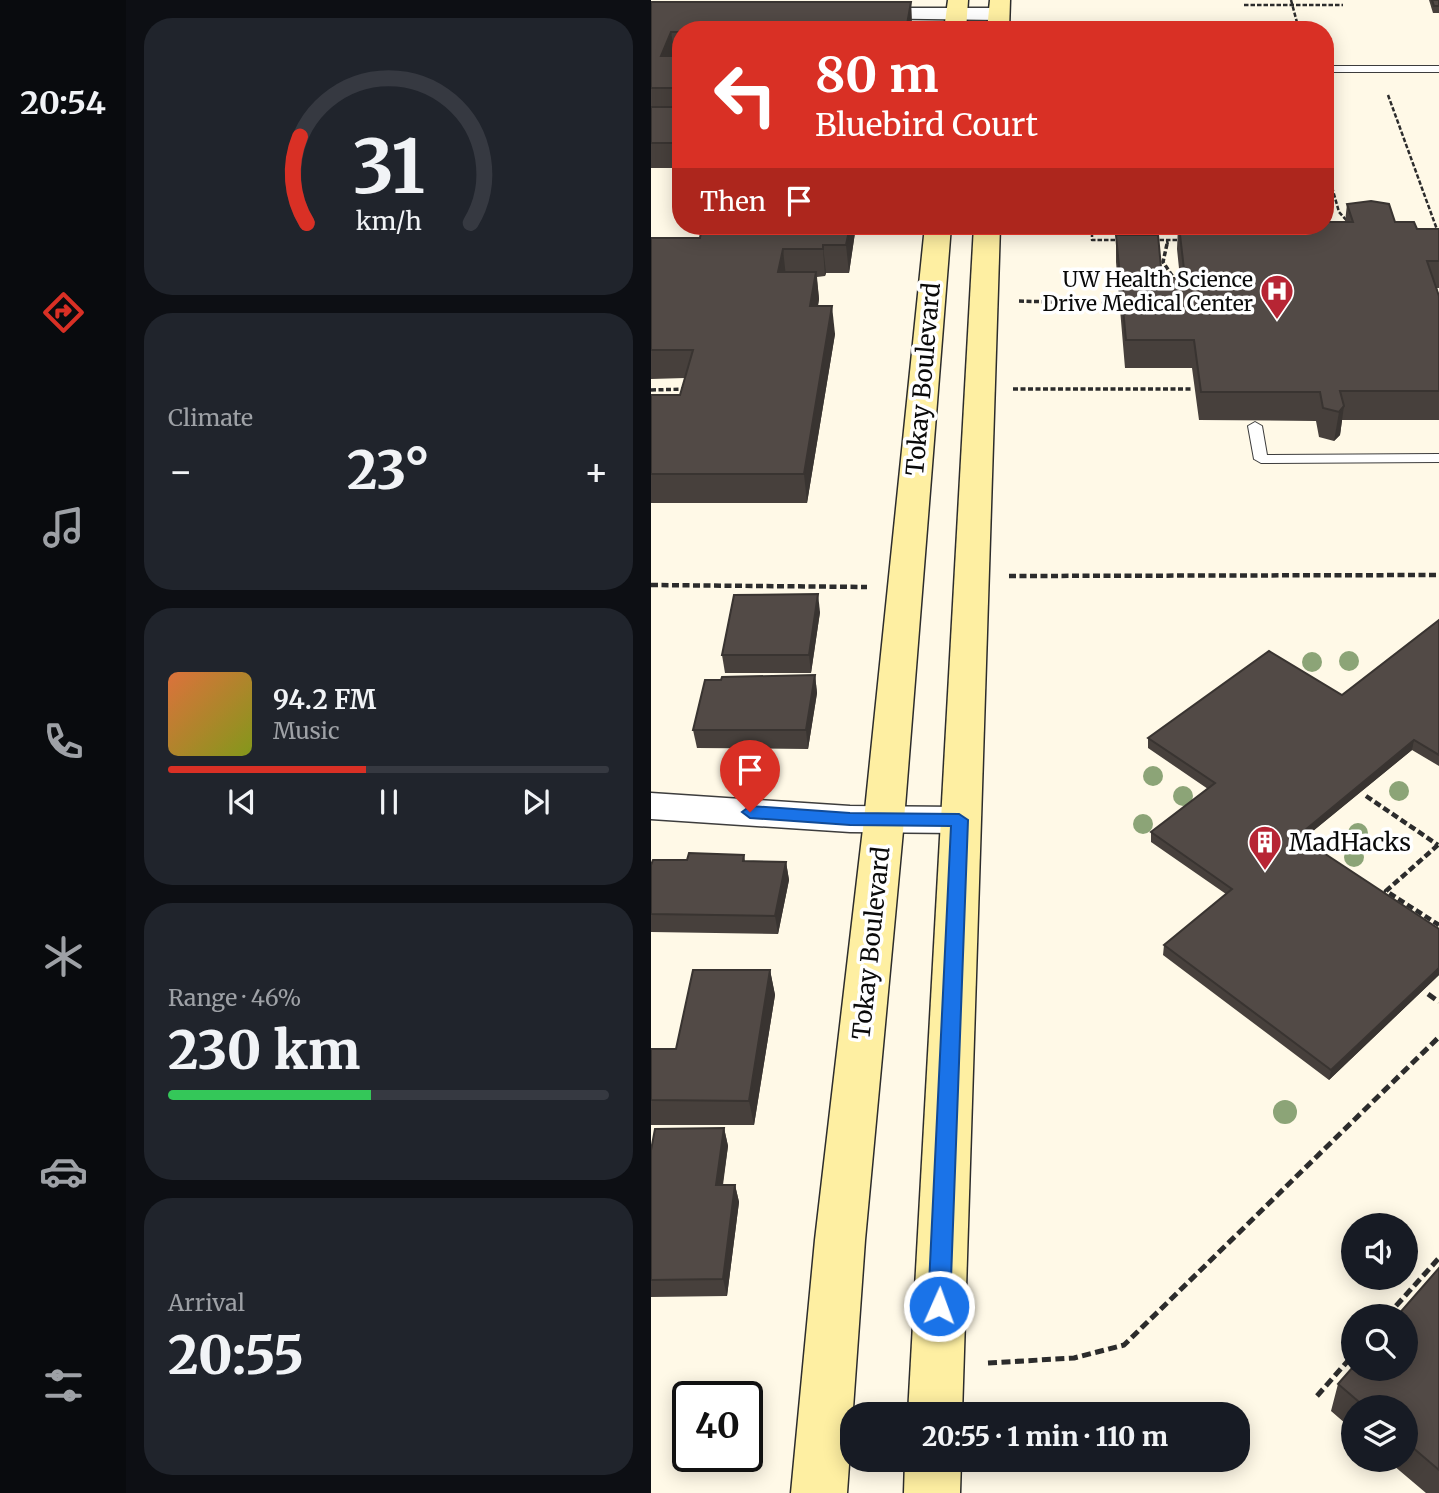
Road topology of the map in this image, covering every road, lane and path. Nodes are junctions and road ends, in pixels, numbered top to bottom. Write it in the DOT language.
graph roads {
  1 [pos="1292,2"];
  2 [pos="1244,5"];
  3 [pos="1343,5"];
  4 [pos="841,14"];
  5 [pos="999,14"];
  6 [pos="956,15"];
  7 [pos="1297,21"];
  8 [pos="1334,69"];
  9 [pos="1439,69"];
  10 [pos="1388,95"];
  11 [pos="1334,194"];
  12 [pos="1352,227"];
  13 [pos="937,235"];
  14 [pos="987,235"];
  15 [pos="1093,235"];
  16 [pos="1439,235"];
  17 [pos="1130,240"];
  18 [pos="1142,240"];
  19 [pos="1167,240"];
  20 [pos="1193,240"];
  21 [pos="1175,281"];
  22 [pos="1013,301"];
  23 [pos="1116,304"];
  24 [pos="695,389"];
  25 [pos="1010,389"];
  26 [pos="1191,389"];
  27 [pos="651,390"];
  28 [pos="1255,426"];
  29 [pos="1439,458"];
  30 [pos="1439,575"];
  31 [pos="1005,576"];
  32 [pos="651,585"];
  33 [pos="875,587"];
  34 [pos="1366,796"];
  35 [pos="651,806"];
  36 [pos="884,820"];
  37 [pos="959,820"];
  38 [pos="1439,845"];
  39 [pos="1439,925"];
  40 [pos="1428,994"];
  41 [pos="1439,1002"];
  42 [pos="1439,1037"];
  43 [pos="1439,1258"];
  44 [pos="1398,1304"];
  45 [pos="988,1363"];
  46 [pos="1341,1369"];
  47 [pos="1317,1396"];
  48 [pos="935,1402"];
  49 [pos="933,1472"];
  50 [pos="819,1493"];
  51 [pos="932,1493"];
  1 -- 2 [label="path"];
  1 -- 3 [label="path"];
  1 -- 7 [label="path"];
  4 -- 6 [label="street"];
  5 -- 6 [label="street"];
  8 -- 9 [label="lane"];
  10 -- 16 [label="path"];
  11 -- 12 [label="path"];
  13 -- 36 [label="street, Tokay Boulevard"];
  14 -- 37 [label="street"];
  15 -- 17 [label="path"];
  18 -- 19 [label="path"];
  19 -- 20 [label="path"];
  19 -- 21 [label="path"];
  22 -- 23 [label="path"];
  24 -- 27 [label="path"];
  25 -- 26 [label="path"];
  28 -- 29 [label="lane"];
  30 -- 31 [label="path"];
  32 -- 33 [label="path"];
  34 -- 38 [label="path"];
  35 -- 36 [label="street"];
  36 -- 37 [label="street"];
  36 -- 50 [label="street, Tokay Boulevard"];
  37 -- 48 [label="street"];
  38 -- 39 [label="path"];
  40 -- 41 [label="path"];
  42 -- 45 [label="path"];
  43 -- 44 [label="path"];
  46 -- 47 [label="path"];
  49 -- 51 [label="street"];
}
